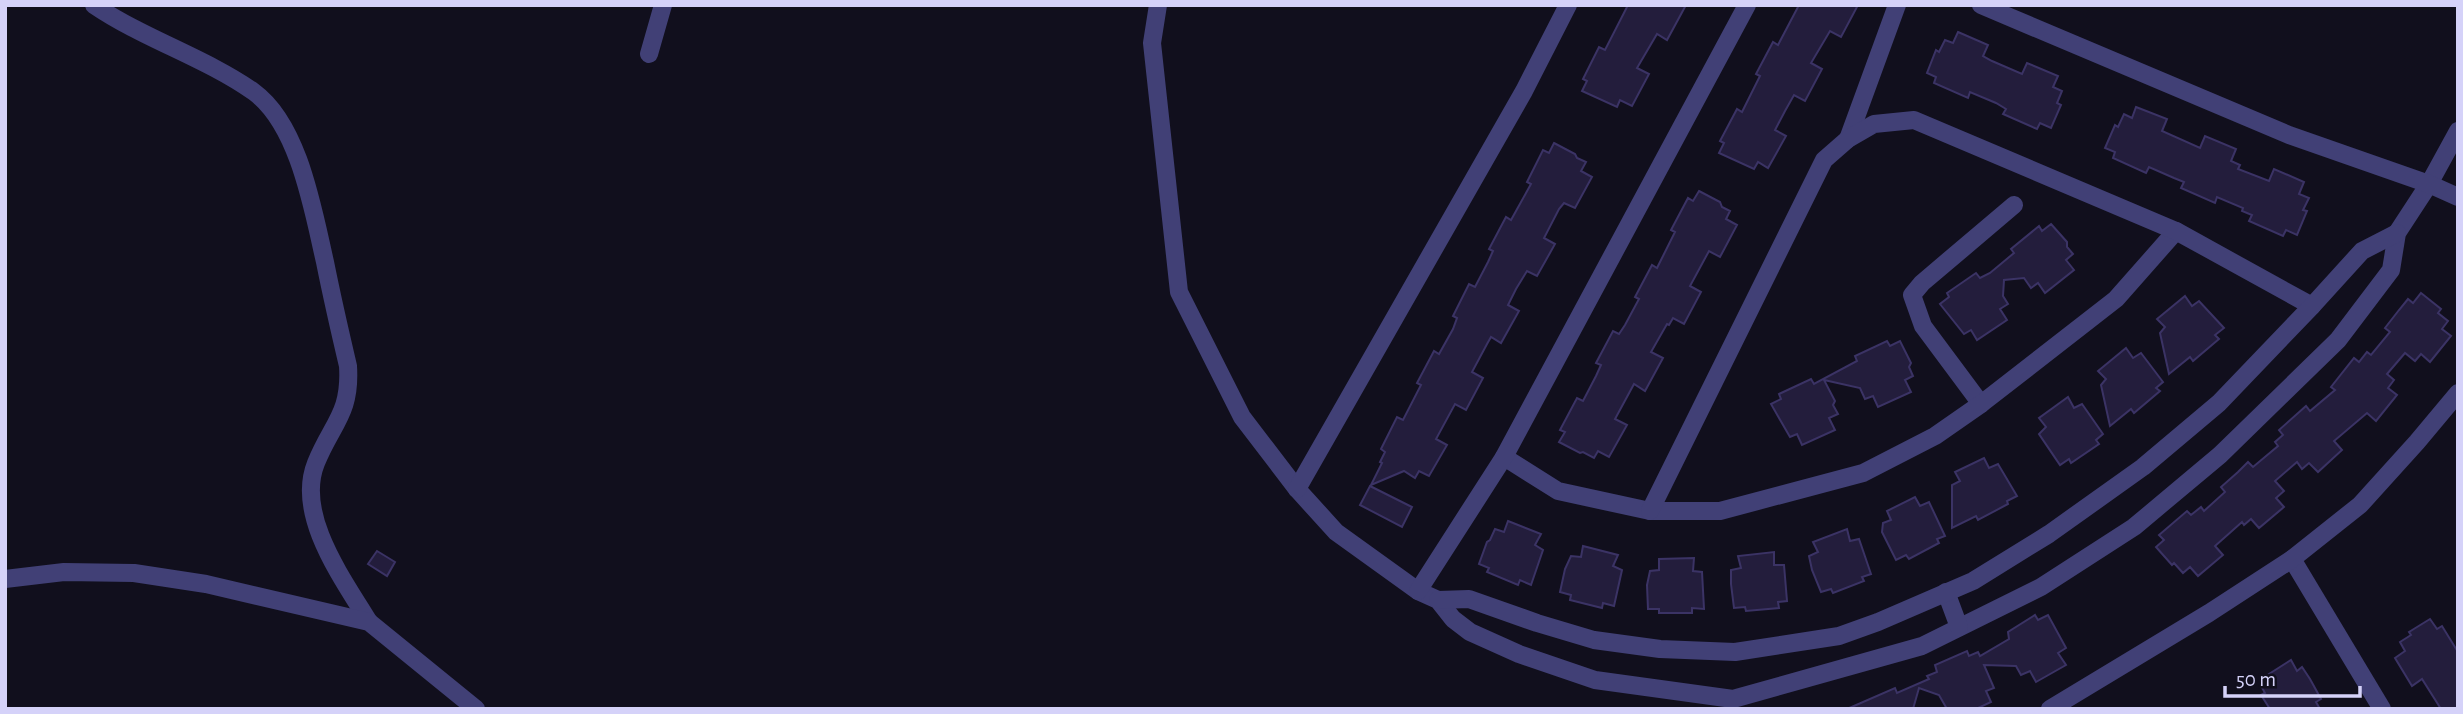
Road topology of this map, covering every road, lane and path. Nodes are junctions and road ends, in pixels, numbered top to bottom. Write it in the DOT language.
graph roads {
  1 [pos="94,5"];
  2 [pos="663,5"];
  3 [pos="1158,5"];
  4 [pos="1568,5"];
  5 [pos="1747,5"];
  6 [pos="1896,5"];
  7 [pos="1981,5"];
  8 [pos="649,54"];
  9 [pos="2458,131"];
  10 [pos="1848,139"];
  11 [pos="2429,184"];
  12 [pos="2458,197"];
  13 [pos="2014,205"];
  14 [pos="2176,231"];
  15 [pos="2397,233"];
  16 [pos="2312,306"];
  17 [pos="2458,393"];
  18 [pos="1981,404"];
  19 [pos="1504,457"];
  20 [pos="1297,489"];
  21 [pos="1650,511"];
  22 [pos="2292,559"];
  23 [pos="5,579"];
  24 [pos="1418,591"];
  25 [pos="1946,592"];
  26 [pos="1438,600"];
  27 [pos="369,622"];
  28 [pos="1959,627"];
  29 [pos="1734,704"];
  30 [pos="476,709"];
  31 [pos="2050,709"];
  32 [pos="2382,709"];
  1 -- 27 [label="street"];
  2 -- 8 [label="street"];
  3 -- 20 [label="street"];
  4 -- 20 [label="street"];
  5 -- 19 [label="street"];
  6 -- 10 [label="street"];
  7 -- 11 [label="street"];
  9 -- 11 [label="street"];
  10 -- 14 [label="street"];
  10 -- 21 [label="street"];
  11 -- 12 [label="street"];
  11 -- 15 [label="street"];
  13 -- 18 [label="street"];
  14 -- 16 [label="street"];
  14 -- 18 [label="street"];
  15 -- 16 [label="street"];
  15 -- 28 [label="street"];
  16 -- 25 [label="street"];
  17 -- 22 [label="street"];
  18 -- 21 [label="street"];
  19 -- 21 [label="street"];
  19 -- 24 [label="street"];
  20 -- 24 [label="street"];
  22 -- 31 [label="street"];
  22 -- 32 [label="street"];
  23 -- 27 [label="street"];
  24 -- 26 [label="street"];
  25 -- 26 [label="street"];
  25 -- 28 [label="street"];
  26 -- 29 [label="street"];
  27 -- 30 [label="street"];
  28 -- 29 [label="street"];
}
